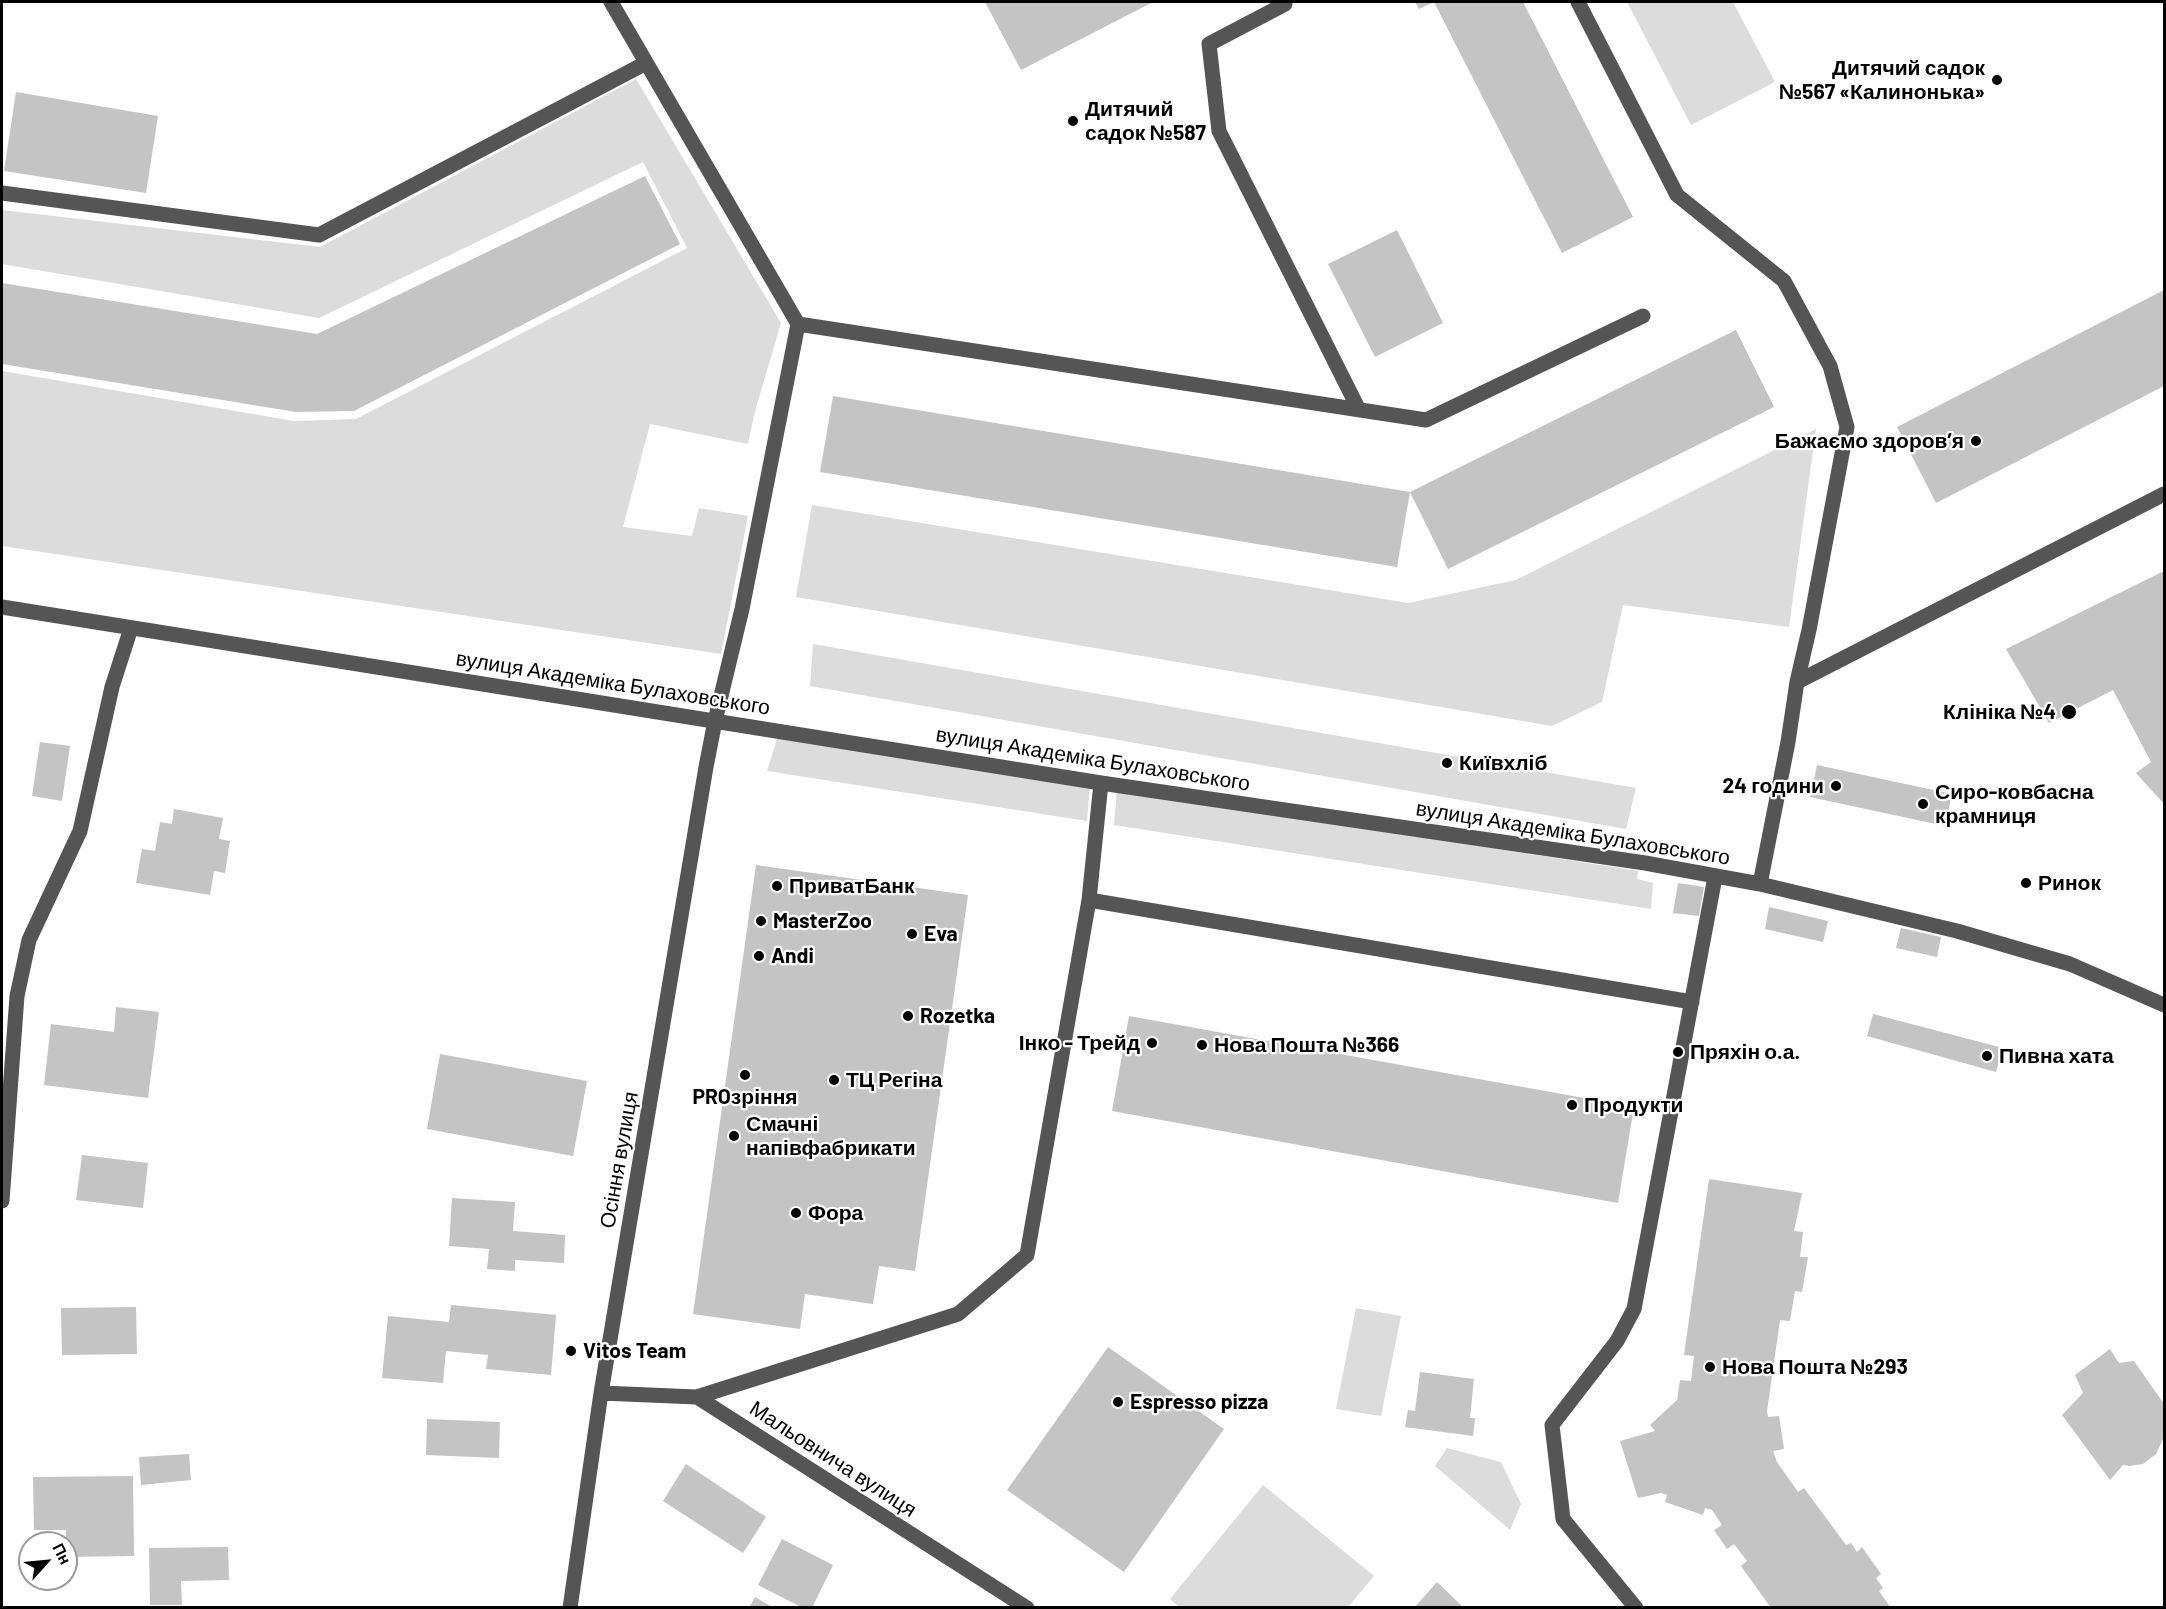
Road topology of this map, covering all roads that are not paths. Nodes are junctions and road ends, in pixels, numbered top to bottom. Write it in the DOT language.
graph roads {
  1 [pos="611,2"];
  2 [pos="1284,2"];
  3 [pos="1578,2"];
  4 [pos="646,63"];
  5 [pos="2,193"];
  6 [pos="1643,316"];
  7 [pos="798,324"];
  8 [pos="1358,408"];
  9 [pos="2164,494"];
  10 [pos="2,607"];
  11 [pos="131,628"];
  12 [pos="1797,682"];
  13 [pos="715,721"];
  14 [pos="1101,783"];
  15 [pos="1715,877"];
  16 [pos="1760,884"];
  17 [pos="1089,900"];
  18 [pos="1692,1002"];
  19 [pos="2164,1005"];
  20 [pos="2,1201"];
  21 [pos="601,1394"];
  22 [pos="697,1397"];
  23 [pos="570,1608"];
  24 [pos="1027,1608"];
  25 [pos="1636,1608"];
  1 -- 4 [label="street"];
  2 -- 8 [label="street"];
  3 -- 12 [label="street"];
  4 -- 5 [label="street"];
  4 -- 7 [label="street"];
  6 -- 8 [label="street"];
  7 -- 8 [label="street"];
  7 -- 13 [label="street, Осіння вулиця"];
  9 -- 12 [label="street"];
  10 -- 11 [label="street, вулиця Академіка Булаховського"];
  11 -- 13 [label="street, вулиця Академіка Булаховського"];
  11 -- 20 [label="street"];
  12 -- 16 [label="street"];
  13 -- 14 [label="street, вулиця Академіка Булаховського"];
  13 -- 21 [label="street, Осіння вулиця"];
  14 -- 15 [label="street, вулиця Академіка Булаховського"];
  14 -- 17 [label="street"];
  15 -- 16 [label="street, вулиця Академіка Булаховського"];
  15 -- 18 [label="street"];
  16 -- 19 [label="street, вулиця Академіка Булаховського"];
  17 -- 18 [label="street"];
  17 -- 22 [label="street"];
  18 -- 25 [label="street"];
  21 -- 22 [label="street"];
  21 -- 23 [label="street, Осіння вулиця"];
  22 -- 24 [label="street, Мальовнича вулиця"];
}
